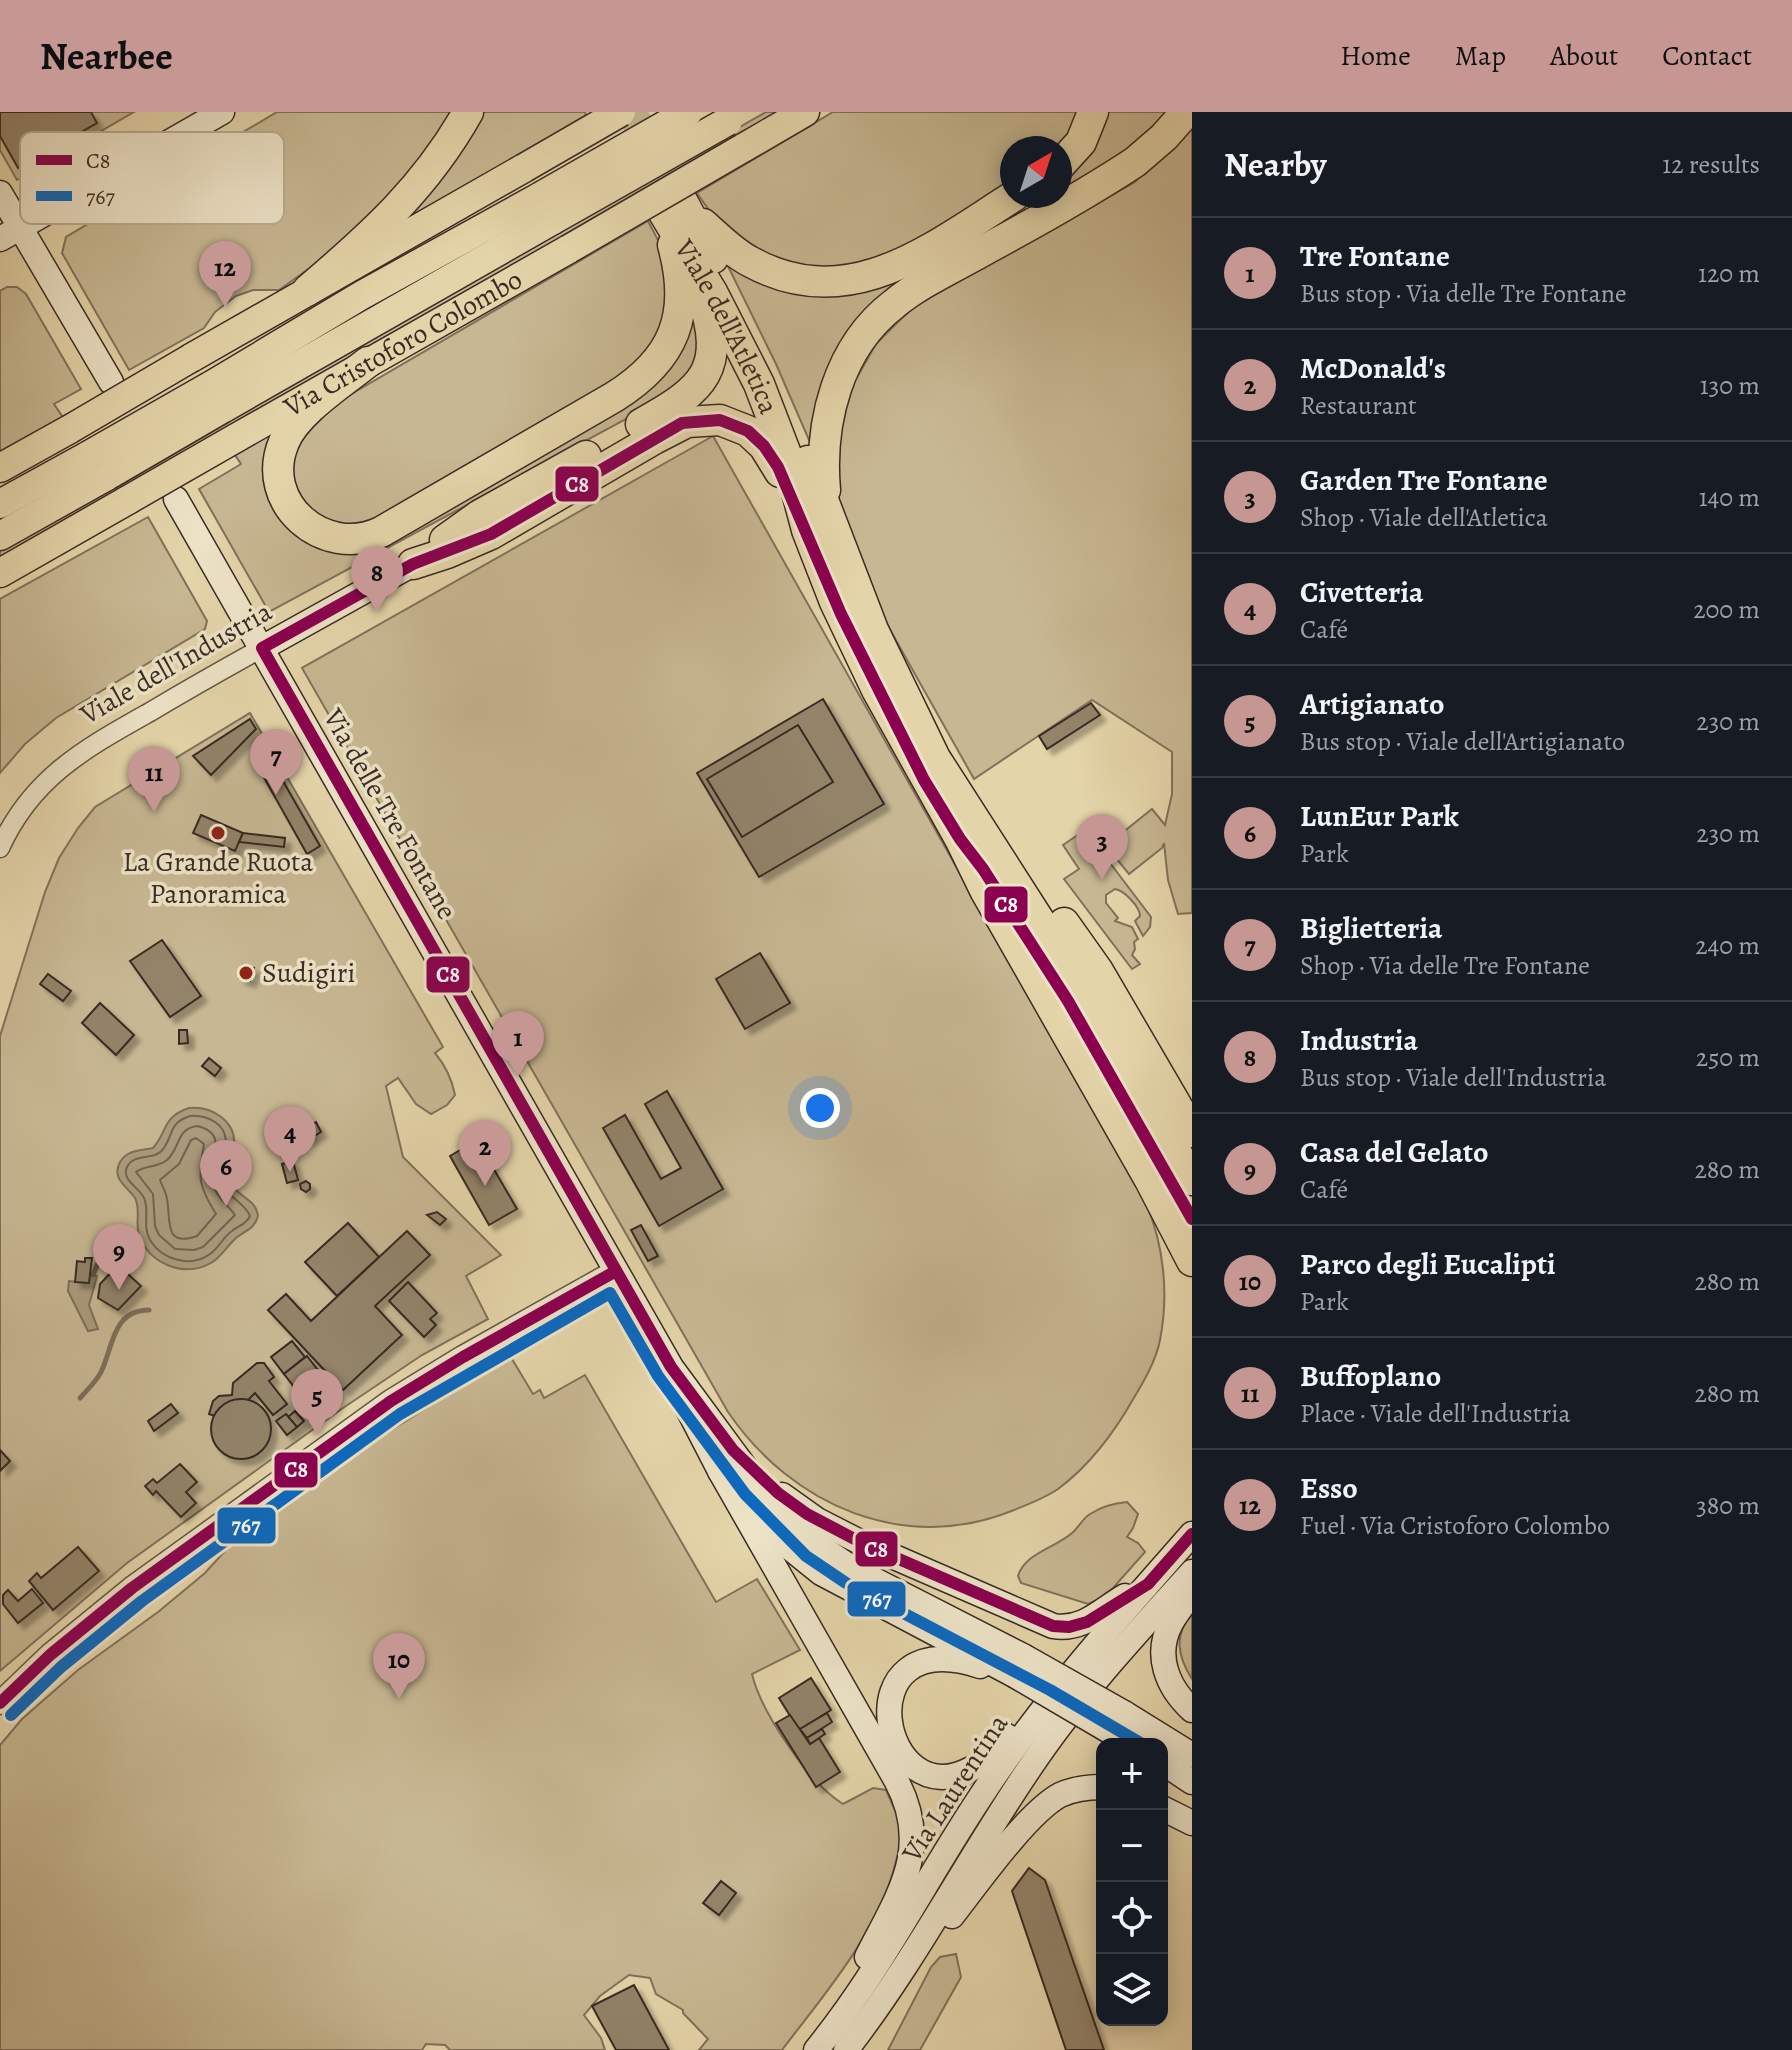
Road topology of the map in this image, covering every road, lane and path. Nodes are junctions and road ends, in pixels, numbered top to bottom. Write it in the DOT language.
graph roads {
  1 [pos="222,112"];
  2 [pos="468,112"];
  3 [pos="621,112"];
  4 [pos="688,112"];
  5 [pos="805,112"];
  6 [pos="1093,112"];
  7 [pos="1186,112"];
  8 [pos="735,117"];
  9 [pos="187,132"];
  10 [pos="1072,152"];
  11 [pos="0,193"];
  12 [pos="1000,204"];
  13 [pos="547,208"];
  14 [pos="674,209"];
  15 [pos="27,224"];
  16 [pos="10,234"];
  17 [pos="682,245"];
  18 [pos="362,295"];
  19 [pos="298,296"];
  20 [pos="368,362"];
  21 [pos="111,382"];
  22 [pos="216,397"];
  23 [pos="98,465"];
  24 [pos="0,468"];
  25 [pos="176,499"];
  26 [pos="0,504"];
  27 [pos="817,521"];
  28 [pos="0,536"];
  29 [pos="413,564"];
  30 [pos="0,573"];
  31 [pos="262,648"];
  32 [pos="965,806"];
  33 [pos="960,839"];
  34 [pos="0,848"];
  35 [pos="1192,1132"];
  36 [pos="1192,1180"];
  37 [pos="1192,1219"];
  38 [pos="1192,1261"];
  39 [pos="616,1271"];
  40 [pos="671,1367"];
  41 [pos="733,1450"];
  42 [pos="720,1471"];
  43 [pos="1192,1534"];
  44 [pos="1192,1572"];
  45 [pos="1148,1584"];
  46 [pos="1192,1591"];
  47 [pos="1089,1650"];
  48 [pos="1018,1666"];
  49 [pos="0,1703"];
  50 [pos="1192,1710"];
  51 [pos="1122,1730"];
  52 [pos="1192,1755"];
  53 [pos="1168,1766"];
  54 [pos="1192,1782"];
  55 [pos="1096,1787"];
  56 [pos="1166,1810"];
  57 [pos="1192,1823"];
  58 [pos="887,1996"];
  59 [pos="836,2025"];
  60 [pos="816,2050"];
  61 [pos="846,2050"];
  1 -- 9 [label="main road"];
  2 -- 19 [label="highway"];
  3 -- 19 [label="main road, bridge"];
  4 -- 13 [label="main road, Via Cristoforo Colombo, bridge"];
  5 -- 20 [label="main road, Via Cristoforo Colombo, bridge"];
  6 -- 10 [label="highway"];
  7 -- 27 [label="highway"];
  8 -- 13 [label="main road, Via Cristoforo Colombo, bridge"];
  11 -- 16 [label="main road"];
  12 -- 14 [label="highway"];
  13 -- 18 [label="main road, Via Cristoforo Colombo"];
  13 -- 22 [label="main road, Via Cristoforo Colombo"];
  14 -- 17 [label="highway, Viale dell'Atletica"];
  14 -- 20 [label="highway"];
  14 -- 27 [label="highway, Viale dell'Atletica"];
  15 -- 16 [label="main road"];
  16 -- 21 [label="main road"];
  17 -- 27 [label="highway, Viale dell'Atletica"];
  17 -- 29 [label="highway"];
  18 -- 19 [label="main road"];
  18 -- 22 [label="main road, Via Cristoforo Colombo"];
  19 -- 24 [label="main road, bridge"];
  20 -- 30 [label="main road, Via Cristoforo Colombo, bridge"];
  22 -- 23 [label="main road, Via Cristoforo Colombo, bridge"];
  23 -- 26 [label="main road, Via Cristoforo Colombo"];
  23 -- 28 [label="main road, Via Cristoforo Colombo"];
  25 -- 31 [label="main road, Via delle Tre Fontane"];
  27 -- 29 [label="highway"];
  27 -- 32 [label="highway, Viale dell'Atletica"];
  27 -- 33 [label="highway, Viale dell'Atletica"];
  29 -- 31 [label="main road, Viale dell'Industria"];
  31 -- 34 [label="street, Viale dell'Industria"];
  31 -- 39 [label="main road, Via delle Tre Fontane"];
  32 -- 35 [label="highway"];
  32 -- 36 [label="highway"];
  33 -- 37 [label="highway"];
  33 -- 38 [label="highway"];
  39 -- 40 [label="main road, Via delle Tre Fontane"];
  39 -- 49 [label="street"];
  40 -- 41 [label="main road, Via delle Tre Fontane"];
  40 -- 42 [label="main road, Via delle Tre Fontane"];
  41 -- 45 [label="main road"];
  41 -- 48 [label="main road, Via delle Tre Fontane"];
  42 -- 48 [label="main road, Via delle Tre Fontane"];
  42 -- 59 [label="main road"];
  43 -- 45 [label="main road, Via Laurentina"];
  44 -- 58 [label="main road, Via Laurentina"];
  45 -- 47 [label="main road, Via Laurentina"];
  46 -- 50 [label="main road"];
  47 -- 48 [label="main road"];
  47 -- 59 [label="main road, Via Laurentina"];
  48 -- 51 [label="main road, Via delle Tre Fontane, bridge"];
  51 -- 52 [label="main road, Via delle Tre Fontane"];
  53 -- 54 [label="main road"];
  55 -- 58 [label="main road"];
  56 -- 57 [label="main road"];
  58 -- 61 [label="main road, Via Laurentina"];
  59 -- 60 [label="main road, Via Laurentina"];
}
